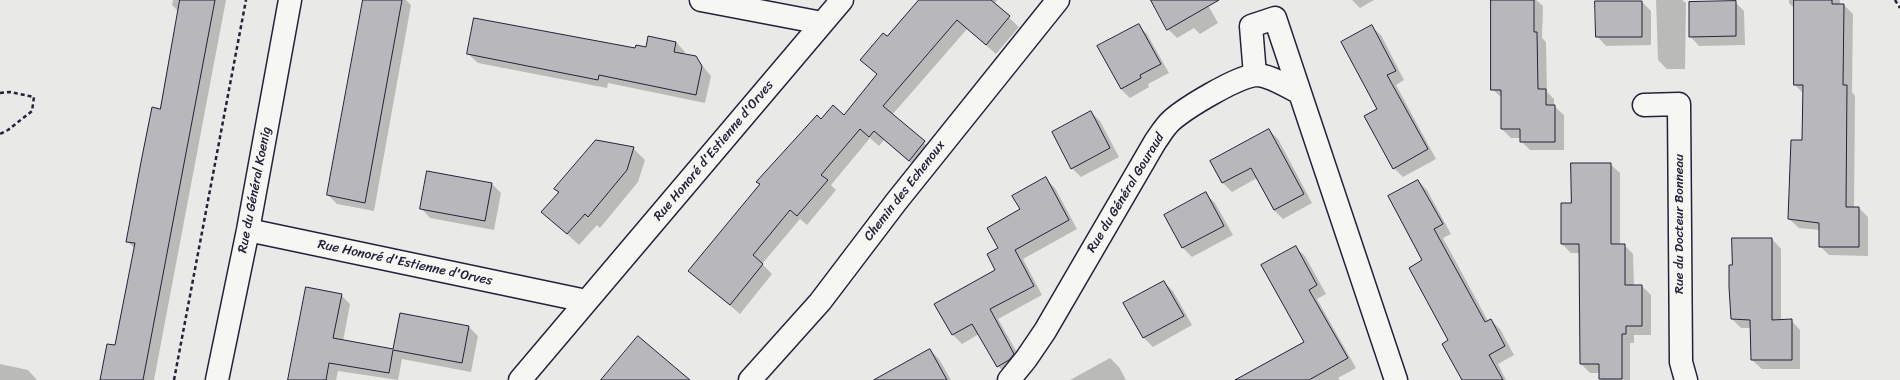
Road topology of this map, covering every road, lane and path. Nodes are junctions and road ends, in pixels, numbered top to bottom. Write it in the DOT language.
graph roads {
  1 [pos="246,0"];
  2 [pos="290,0"];
  3 [pos="701,0"];
  4 [pos="842,0"];
  5 [pos="1058,0"];
  6 [pos="1895,0"];
  7 [pos="1900,8"];
  8 [pos="822,23"];
  9 [pos="1255,75"];
  10 [pos="0,93"];
  11 [pos="1300,93"];
  12 [pos="1644,105"];
  13 [pos="0,134"];
  14 [pos="248,230"];
  15 [pos="586,302"];
  16 [pos="174,380"];
  17 [pos="217,380"];
  18 [pos="520,380"];
  19 [pos="750,380"];
  20 [pos="1009,380"];
  21 [pos="1396,380"];
  22 [pos="1686,380"];
  1 -- 16 [label="path"];
  2 -- 14 [label="street, Rue du Général Koenig"];
  3 -- 8 [label="street"];
  4 -- 8 [label="street, Rue Honoré d'Estienne d'Orves"];
  5 -- 19 [label="street, Chemin des Echenoux"];
  6 -- 7 [label="path"];
  8 -- 15 [label="street, Rue Honoré d'Estienne d'Orves"];
  9 -- 11 [label="street"];
  9 -- 11 [label="street"];
  9 -- 20 [label="street, Rue du Général Gouraud"];
  10 -- 13 [label="path"];
  11 -- 21 [label="street"];
  12 -- 22 [label="street, Rue du Docteur Bonneau"];
  14 -- 15 [label="street, Rue Honoré d'Estienne d'Orves"];
  14 -- 17 [label="street, Rue du Général Koenig"];
  15 -- 18 [label="street, Rue Honoré d'Estienne d'Orves"];
}
